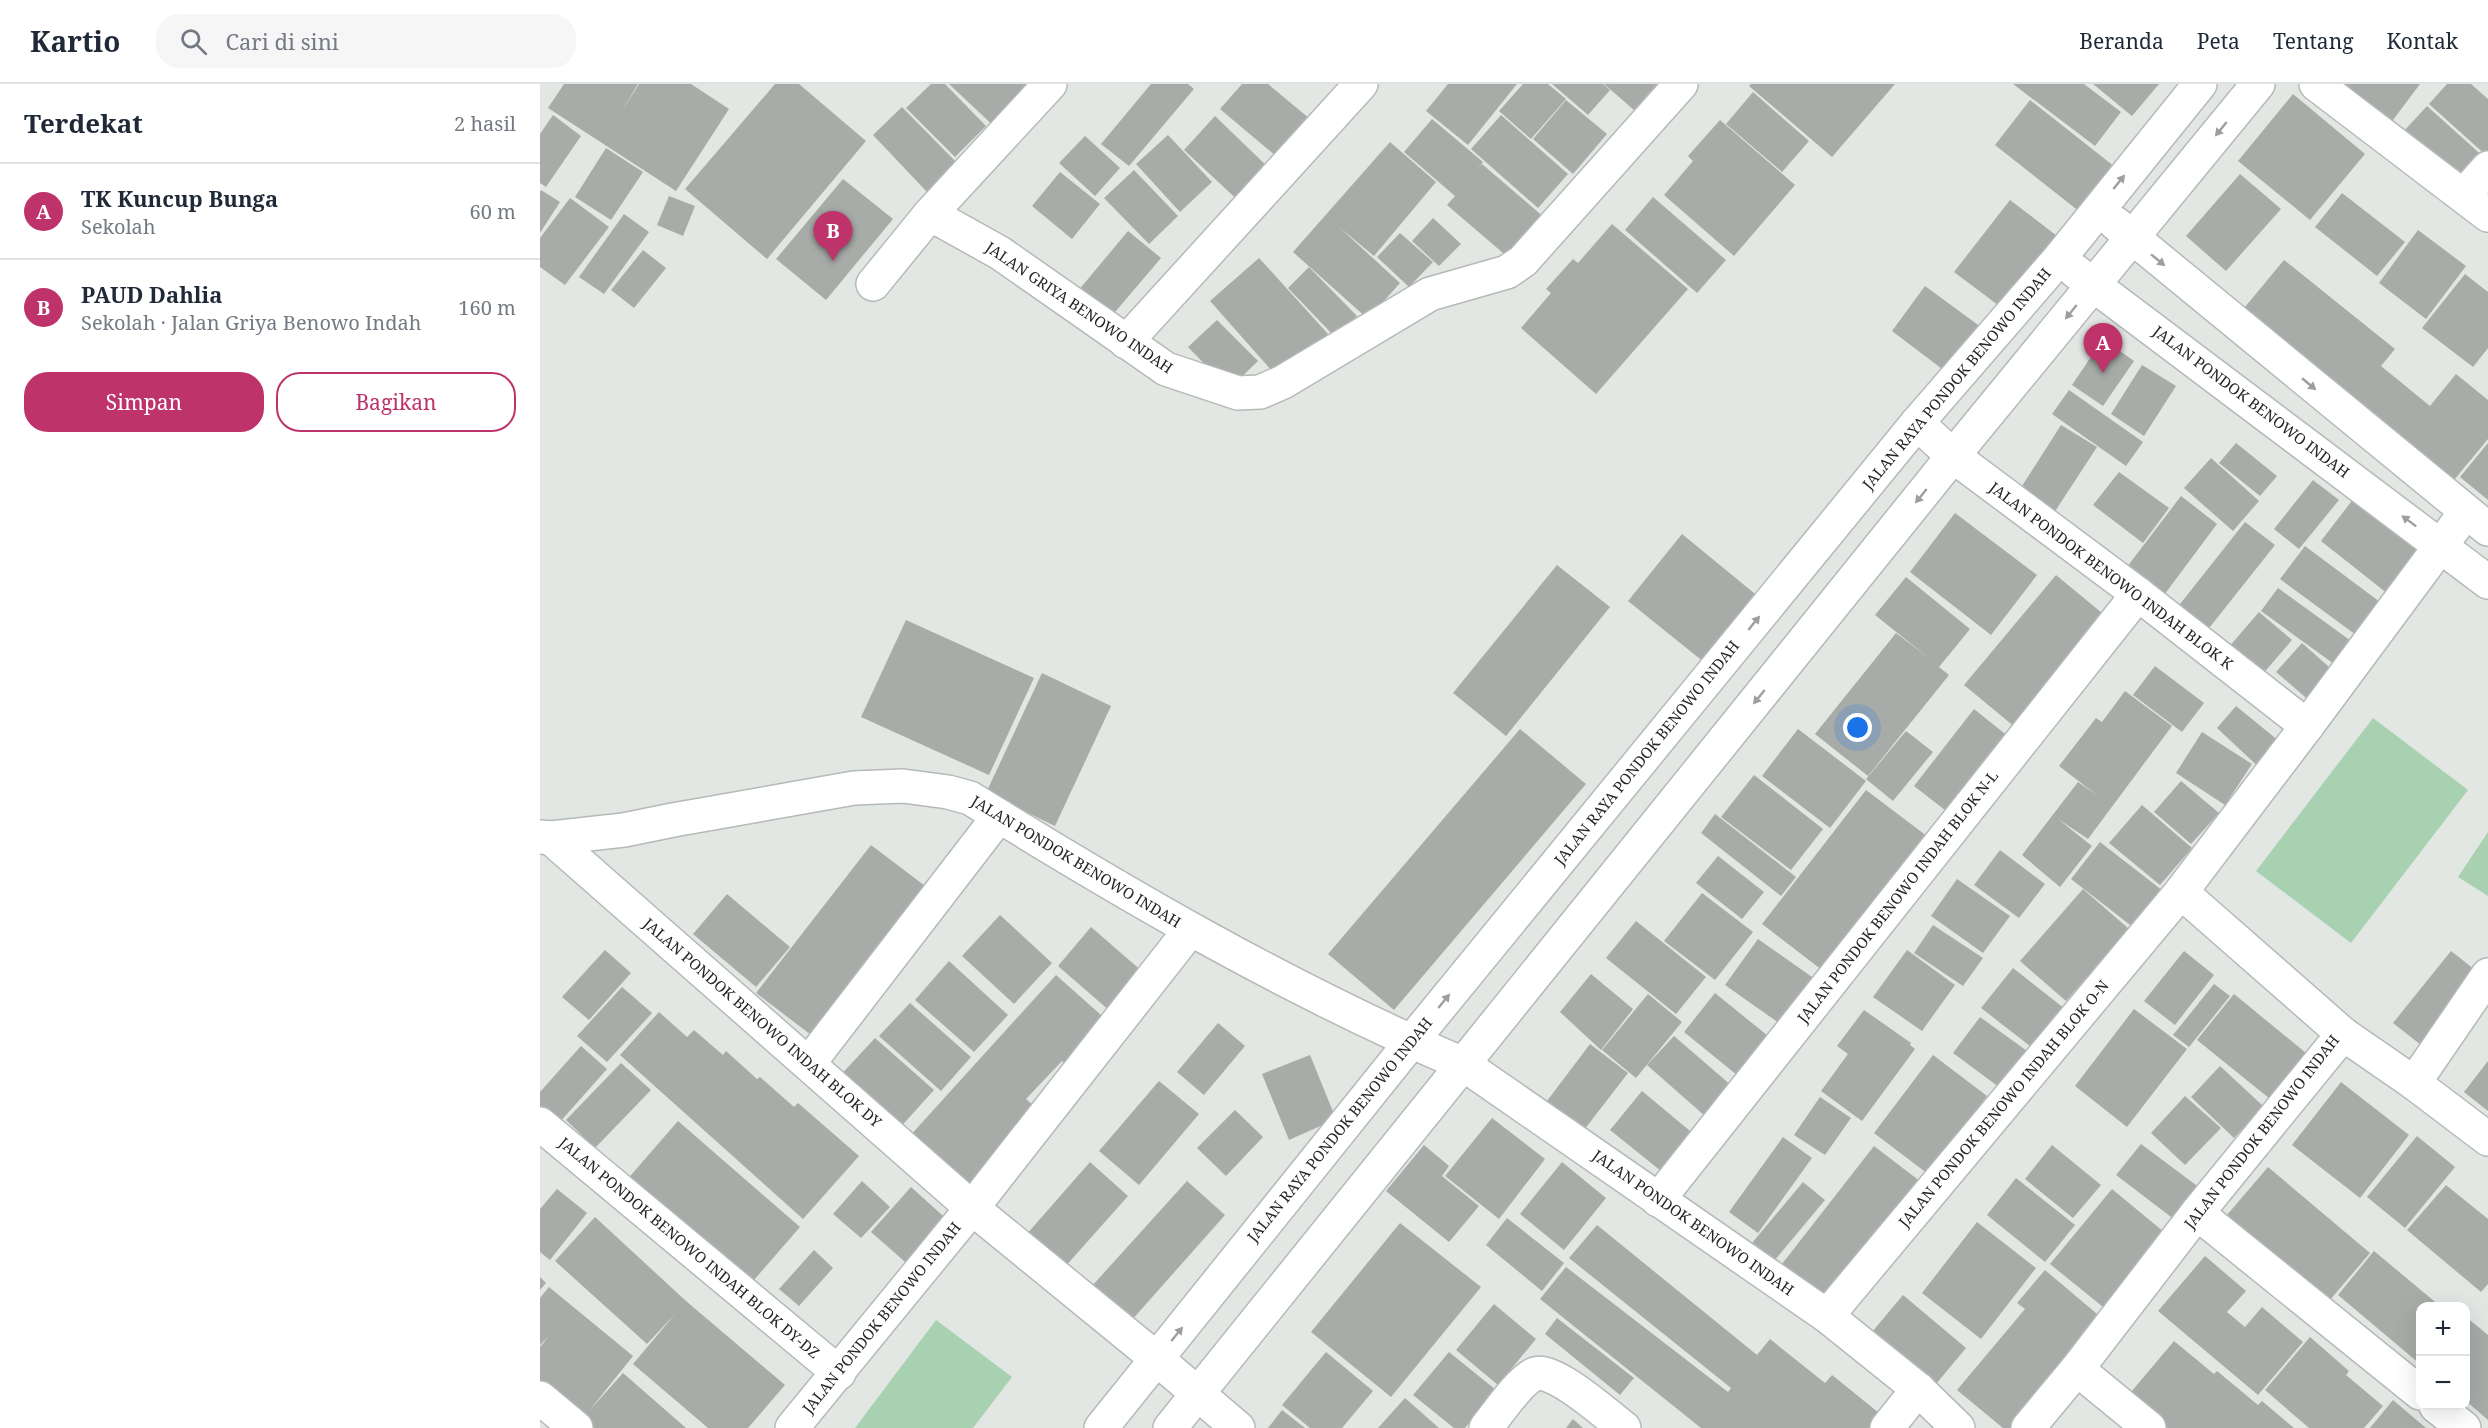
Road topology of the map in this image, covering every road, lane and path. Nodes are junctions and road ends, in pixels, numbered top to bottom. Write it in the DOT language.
graph roads {
  1 [pos="1050,84"];
  2 [pos="1361,84"];
  3 [pos="1681,84"];
  4 [pos="2200,84"];
  5 [pos="2258,84"];
  6 [pos="2316,84"];
  7 [pos="2488,168"];
  8 [pos="2476,205"];
  9 [pos="2098,208"];
  10 [pos="930,214"];
  11 [pos="2132,238"];
  12 [pos="2058,260"];
  13 [pos="873,284"];
  14 [pos="2094,284"];
  15 [pos="1126,342"];
  16 [pos="1917,423"];
  17 [pos="1953,456"];
  18 [pos="2477,521"];
  19 [pos="2442,546"];
  20 [pos="2488,582"];
  21 [pos="2138,594"];
  22 [pos="2307,726"];
  23 [pos="999,816"];
  24 [pos="545,838"];
  25 [pos="2181,892"];
  26 [pos="1190,930"];
  27 [pos="2488,975"];
  28 [pos="2343,1034"];
  29 [pos="1411,1042"];
  30 [pos="809,1064"];
  31 [pos="1463,1064"];
  32 [pos="2414,1083"];
  33 [pos="540,1124"];
  34 [pos="2488,1139"];
  35 [pos="1658,1200"];
  36 [pos="972,1208"];
  37 [pos="2197,1213"];
  38 [pos="1827,1316"];
  39 [pos="1157,1359"];
  40 [pos="2077,1369"];
  41 [pos="838,1373"];
  42 [pos="1918,1389"];
  43 [pos="2416,1389"];
  44 [pos="1197,1395"];
  45 [pos="540,1398"];
  46 [pos="2441,1410"];
  47 [pos="576,1428"];
  48 [pos="792,1428"];
  49 [pos="1101,1428"];
  50 [pos="1170,1428"];
  51 [pos="1238,1428"];
  52 [pos="1486,1428"];
  53 [pos="1624,1428"];
  54 [pos="1887,1428"];
  55 [pos="1958,1428"];
  56 [pos="2028,1428"];
  57 [pos="2149,1428"];
  58 [pos="2464,1428"];
  1 -- 10 [label="street"];
  2 -- 15 [label="street"];
  3 -- 15 [label="street, JALAN GRIYA BENOWO INDAH"];
  9 -- 4 [label="street, JALAN RAYA PONDOK BENOWO INDAH, one-way"];
  5 -- 11 [label="street, one-way"];
  6 -- 8 [label="street"];
  7 -- 8 [label="street"];
  9 -- 11 [label="street"];
  9 -- 12 [label="street, JALAN RAYA PONDOK BENOWO INDAH"];
  10 -- 13 [label="street"];
  10 -- 15 [label="street, JALAN GRIYA BENOWO INDAH"];
  11 -- 14 [label="street"];
  11 -- 18 [label="street, one-way"];
  12 -- 14 [label="street, JALAN PONDOK BENOWO INDAH"];
  12 -- 16 [label="street, JALAN RAYA PONDOK BENOWO INDAH"];
  14 -- 17 [label="street, one-way"];
  19 -- 14 [label="street, JALAN PONDOK BENOWO INDAH, one-way"];
  16 -- 17 [label="street, JALAN PONDOK BENOWO INDAH BLOK K"];
  29 -- 16 [label="street, JALAN RAYA PONDOK BENOWO INDAH, one-way"];
  17 -- 21 [label="street, JALAN PONDOK BENOWO INDAH BLOK K"];
  17 -- 31 [label="street, one-way"];
  18 -- 19 [label="street"];
  19 -- 20 [label="street, JALAN PONDOK BENOWO INDAH"];
  19 -- 22 [label="street"];
  21 -- 22 [label="street, JALAN PONDOK BENOWO INDAH BLOK K"];
  21 -- 35 [label="street, JALAN PONDOK BENOWO INDAH BLOK N-L"];
  22 -- 25 [label="street"];
  23 -- 24 [label="street, JALAN PONDOK BENOWO INDAH"];
  23 -- 26 [label="street, JALAN PONDOK BENOWO INDAH"];
  23 -- 30 [label="street"];
  24 -- 30 [label="street, JALAN PONDOK BENOWO INDAH BLOK DY"];
  25 -- 28 [label="street, JALAN PONDOK BENOWO INDAH"];
  25 -- 38 [label="street, JALAN PONDOK BENOWO INDAH BLOK O-N"];
  26 -- 29 [label="street, JALAN PONDOK BENOWO INDAH"];
  26 -- 36 [label="street, JALAN PONDOK BENOWO INDAH"];
  27 -- 32 [label="street"];
  28 -- 32 [label="street"];
  28 -- 37 [label="street, JALAN PONDOK BENOWO INDAH"];
  29 -- 31 [label="street, JALAN PONDOK BENOWO INDAH"];
  39 -- 29 [label="street, JALAN RAYA PONDOK BENOWO INDAH, one-way"];
  30 -- 36 [label="street, JALAN PONDOK BENOWO INDAH BLOK DY"];
  31 -- 35 [label="street, JALAN PONDOK BENOWO INDAH"];
  31 -- 44 [label="street"];
  32 -- 34 [label="street"];
  33 -- 41 [label="street, JALAN PONDOK BENOWO INDAH BLOK DY-DZ"];
  35 -- 38 [label="street, JALAN PONDOK BENOWO INDAH"];
  36 -- 39 [label="street, JALAN PONDOK BENOWO INDAH BLOK DY"];
  36 -- 41 [label="street, JALAN PONDOK BENOWO INDAH"];
  37 -- 40 [label="street, JALAN PONDOK BENOWO INDAH"];
  37 -- 43 [label="street"];
  38 -- 42 [label="street, JALAN PONDOK BENOWO INDAH"];
  39 -- 44 [label="street, JALAN PONDOK BENOWO INDAH BLOK DY"];
  39 -- 49 [label="street, JALAN RAYA PONDOK BENOWO INDAH"];
  40 -- 56 [label="street, JALAN PONDOK BENOWO INDAH"];
  40 -- 57 [label="street"];
  41 -- 48 [label="street, JALAN PONDOK BENOWO INDAH"];
  42 -- 54 [label="street"];
  42 -- 55 [label="street, JALAN PONDOK BENOWO INDAH"];
  44 -- 50 [label="street"];
  44 -- 51 [label="street, JALAN PONDOK BENOWO INDAH BLOK DY"];
  45 -- 47 [label="street"];
  46 -- 58 [label="street"];
  52 -- 53 [label="street"];
}
